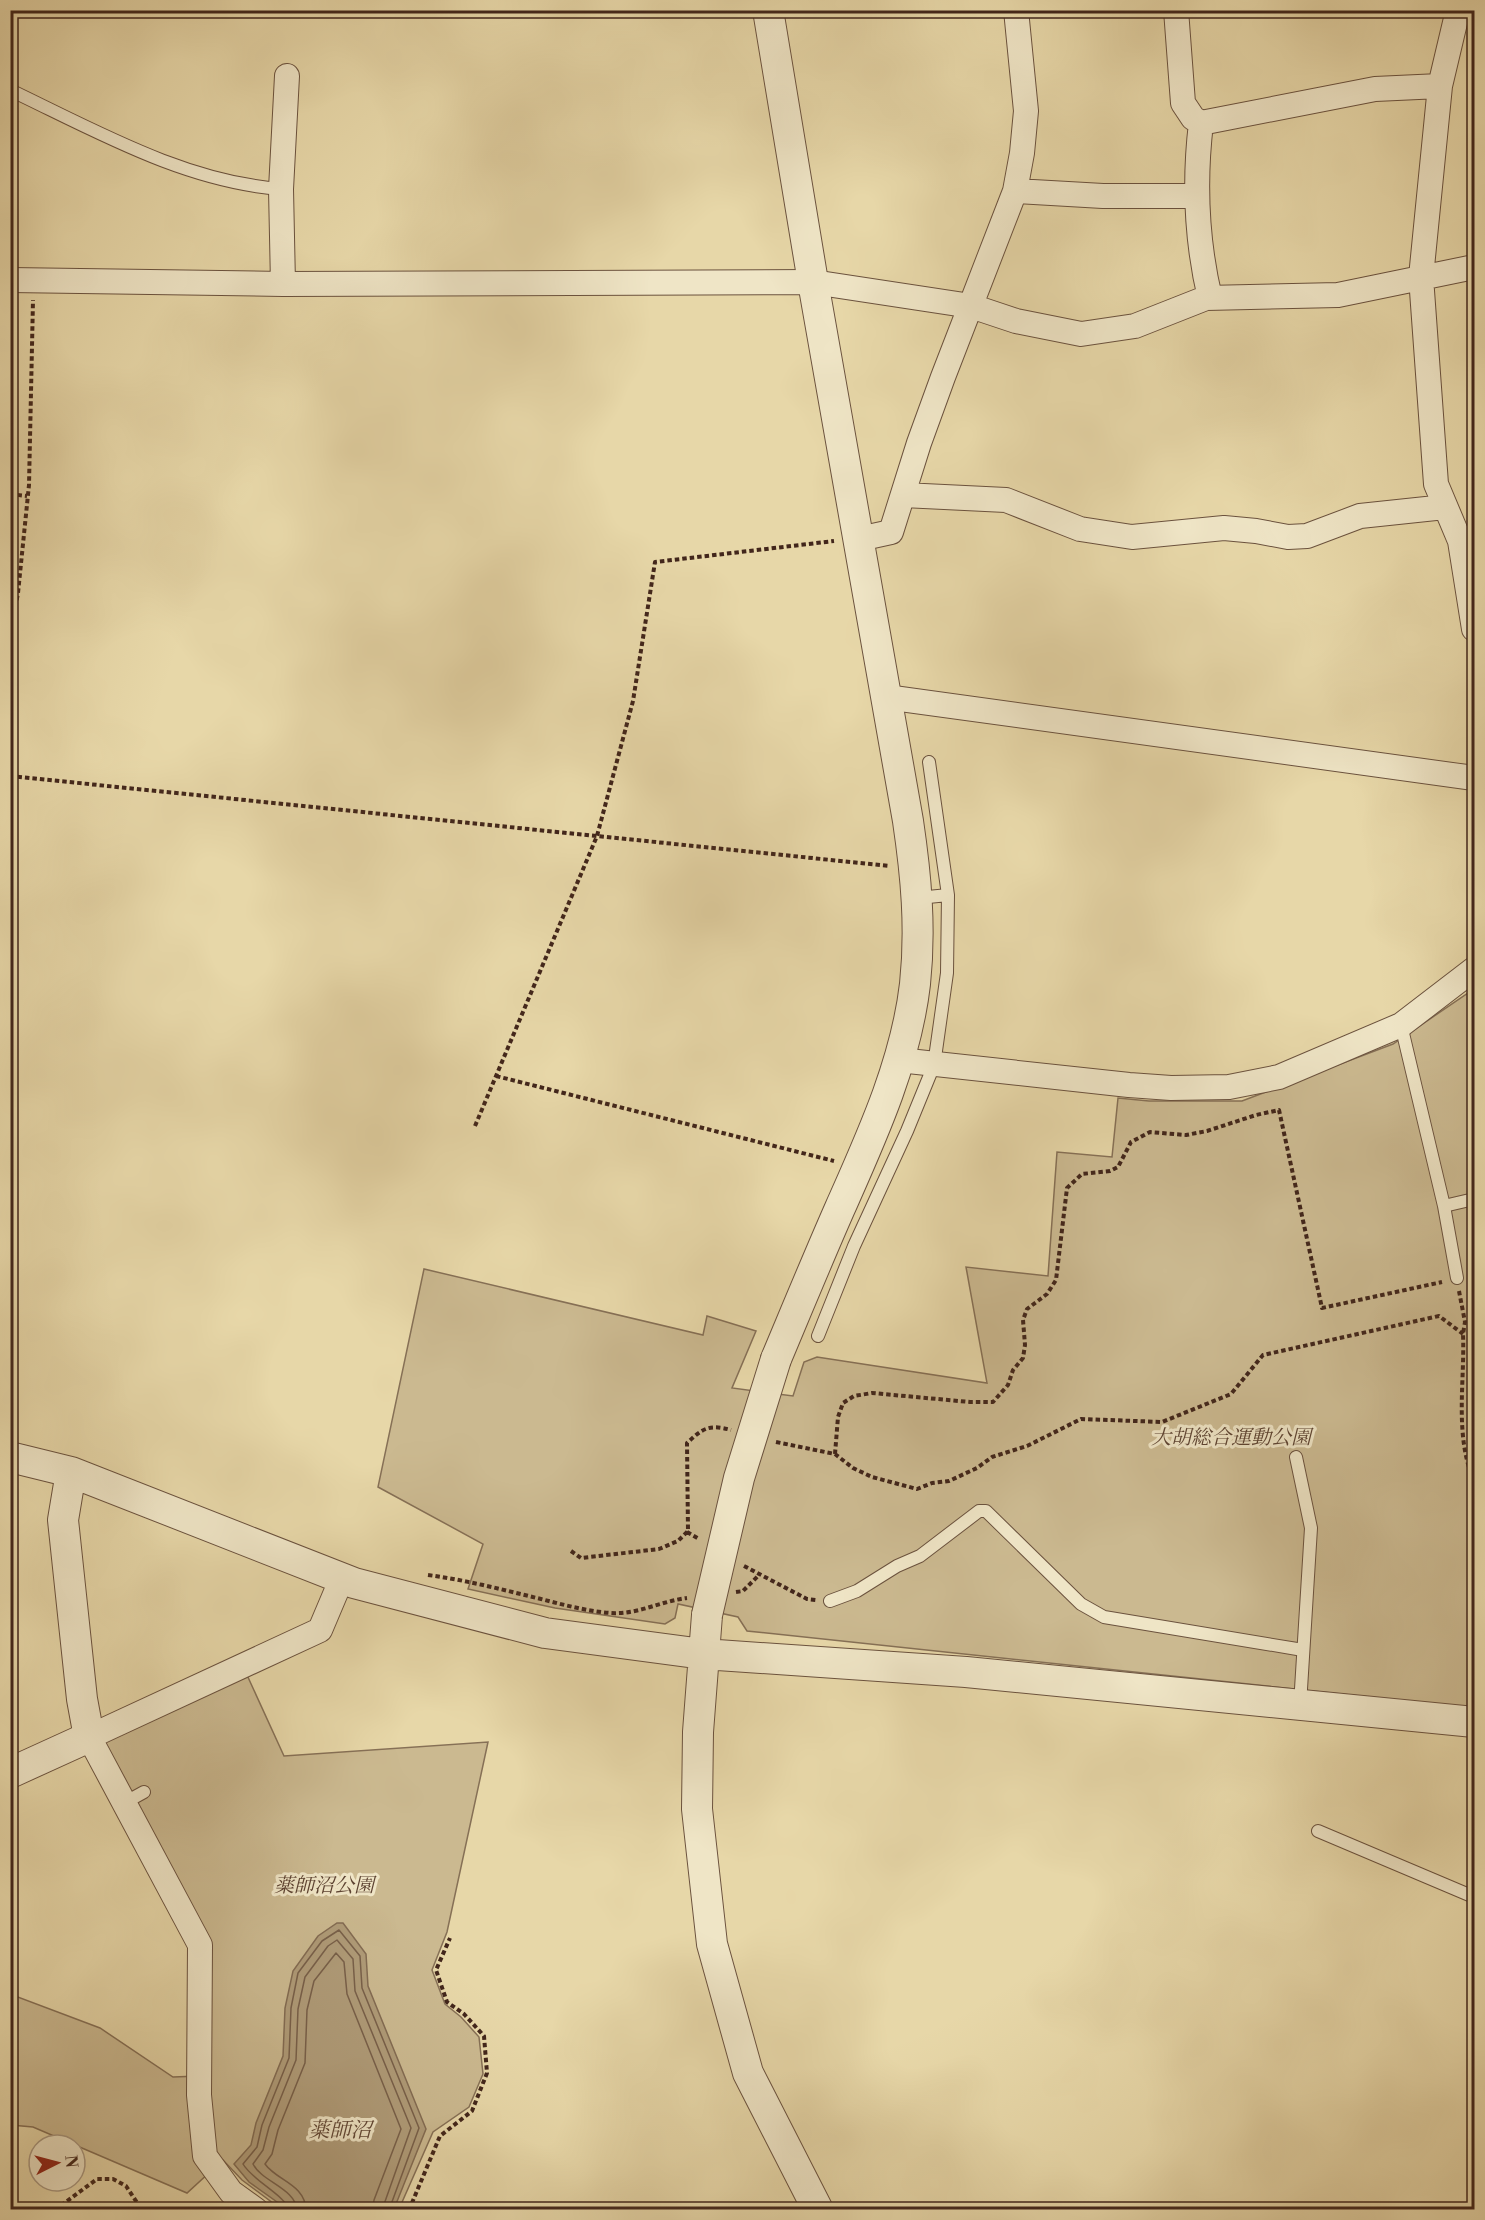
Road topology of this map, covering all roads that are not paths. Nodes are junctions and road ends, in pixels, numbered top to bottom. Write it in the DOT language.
graph roads {
  1 [pos="768,10"];
  2 [pos="1016,10"];
  3 [pos="1176,10"];
  4 [pos="1458,10"];
  5 [pos="287,76"];
  6 [pos="1440,86"];
  7 [pos="10,90"];
  8 [pos="1201,123"];
  9 [pos="281,189"];
  10 [pos="1015,191"];
  11 [pos="1196,196"];
  12 [pos="1474,267"];
  13 [pos="1421,277"];
  14 [pos="22,280"];
  15 [pos="813,282"];
  16 [pos="283,284"];
  17 [pos="1210,297"];
  18 [pos="971,306"];
  19 [pos="903,495"];
  20 [pos="1445,507"];
  21 [pos="859,538"];
  22 [pos="1474,629"];
  23 [pos="886,697"];
  24 [pos="929,762"];
  25 [pos="1474,778"];
  26 [pos="922,818"];
  27 [pos="916,883"];
  28 [pos="948,895"];
  29 [pos="1474,969"];
  30 [pos="1401,1025"];
  31 [pos="899,1060"];
  32 [pos="934,1065"];
  33 [pos="1474,1199"];
  34 [pos="1444,1206"];
  35 [pos="841,1241"];
  36 [pos="1457,1278"];
  37 [pos="818,1336"];
  38 [pos="10,1457"];
  39 [pos="1296,1457"];
  40 [pos="71,1472"];
  41 [pos="342,1578"];
  42 [pos="830,1601"];
  43 [pos="1303,1650"];
  44 [pos="703,1654"];
  45 [pos="1299,1705"];
  46 [pos="1474,1722"];
  47 [pos="89,1737"];
  48 [pos="10,1773"];
  49 [pos="1318,1831"];
  50 [pos="1474,1897"];
  51 [pos="256,2210"];
  52 [pos="818,2210"];
  1 -- 15 [label="street"];
  2 -- 10 [label="street"];
  3 -- 8 [label="street"];
  4 -- 6 [label="street"];
  5 -- 9 [label="street"];
  6 -- 8 [label="street"];
  6 -- 13 [label="street"];
  7 -- 9 [label="lane"];
  8 -- 11 [label="street"];
  9 -- 16 [label="street"];
  10 -- 11 [label="street"];
  10 -- 18 [label="street"];
  11 -- 17 [label="street"];
  12 -- 13 [label="street"];
  13 -- 17 [label="street"];
  13 -- 20 [label="street"];
  14 -- 16 [label="street"];
  15 -- 16 [label="street"];
  15 -- 18 [label="street"];
  15 -- 21 [label="street"];
  17 -- 18 [label="street"];
  18 -- 19 [label="street"];
  19 -- 20 [label="street"];
  19 -- 21 [label="street"];
  20 -- 22 [label="street"];
  21 -- 23 [label="street"];
  23 -- 25 [label="street"];
  23 -- 26 [label="street"];
  24 -- 26 [label="lane"];
  26 -- 27 [label="street"];
  26 -- 28 [label="lane"];
  27 -- 28 [label="lane"];
  27 -- 31 [label="street"];
  28 -- 32 [label="lane"];
  29 -- 30 [label="street"];
  30 -- 32 [label="street"];
  30 -- 34 [label="lane"];
  31 -- 32 [label="street"];
  31 -- 35 [label="street"];
  32 -- 35 [label="lane"];
  33 -- 34 [label="lane"];
  34 -- 36 [label="lane"];
  35 -- 37 [label="lane"];
  35 -- 44 [label="street, bridge"];
  38 -- 40 [label="street"];
  39 -- 43 [label="lane"];
  40 -- 41 [label="street"];
  40 -- 47 [label="street"];
  41 -- 44 [label="street"];
  41 -- 47 [label="street"];
  42 -- 43 [label="lane"];
  43 -- 45 [label="lane"];
  44 -- 45 [label="street"];
  44 -- 52 [label="street"];
  45 -- 46 [label="street"];
  47 -- 48 [label="street"];
  47 -- 51 [label="street"];
  49 -- 50 [label="lane"];
}
